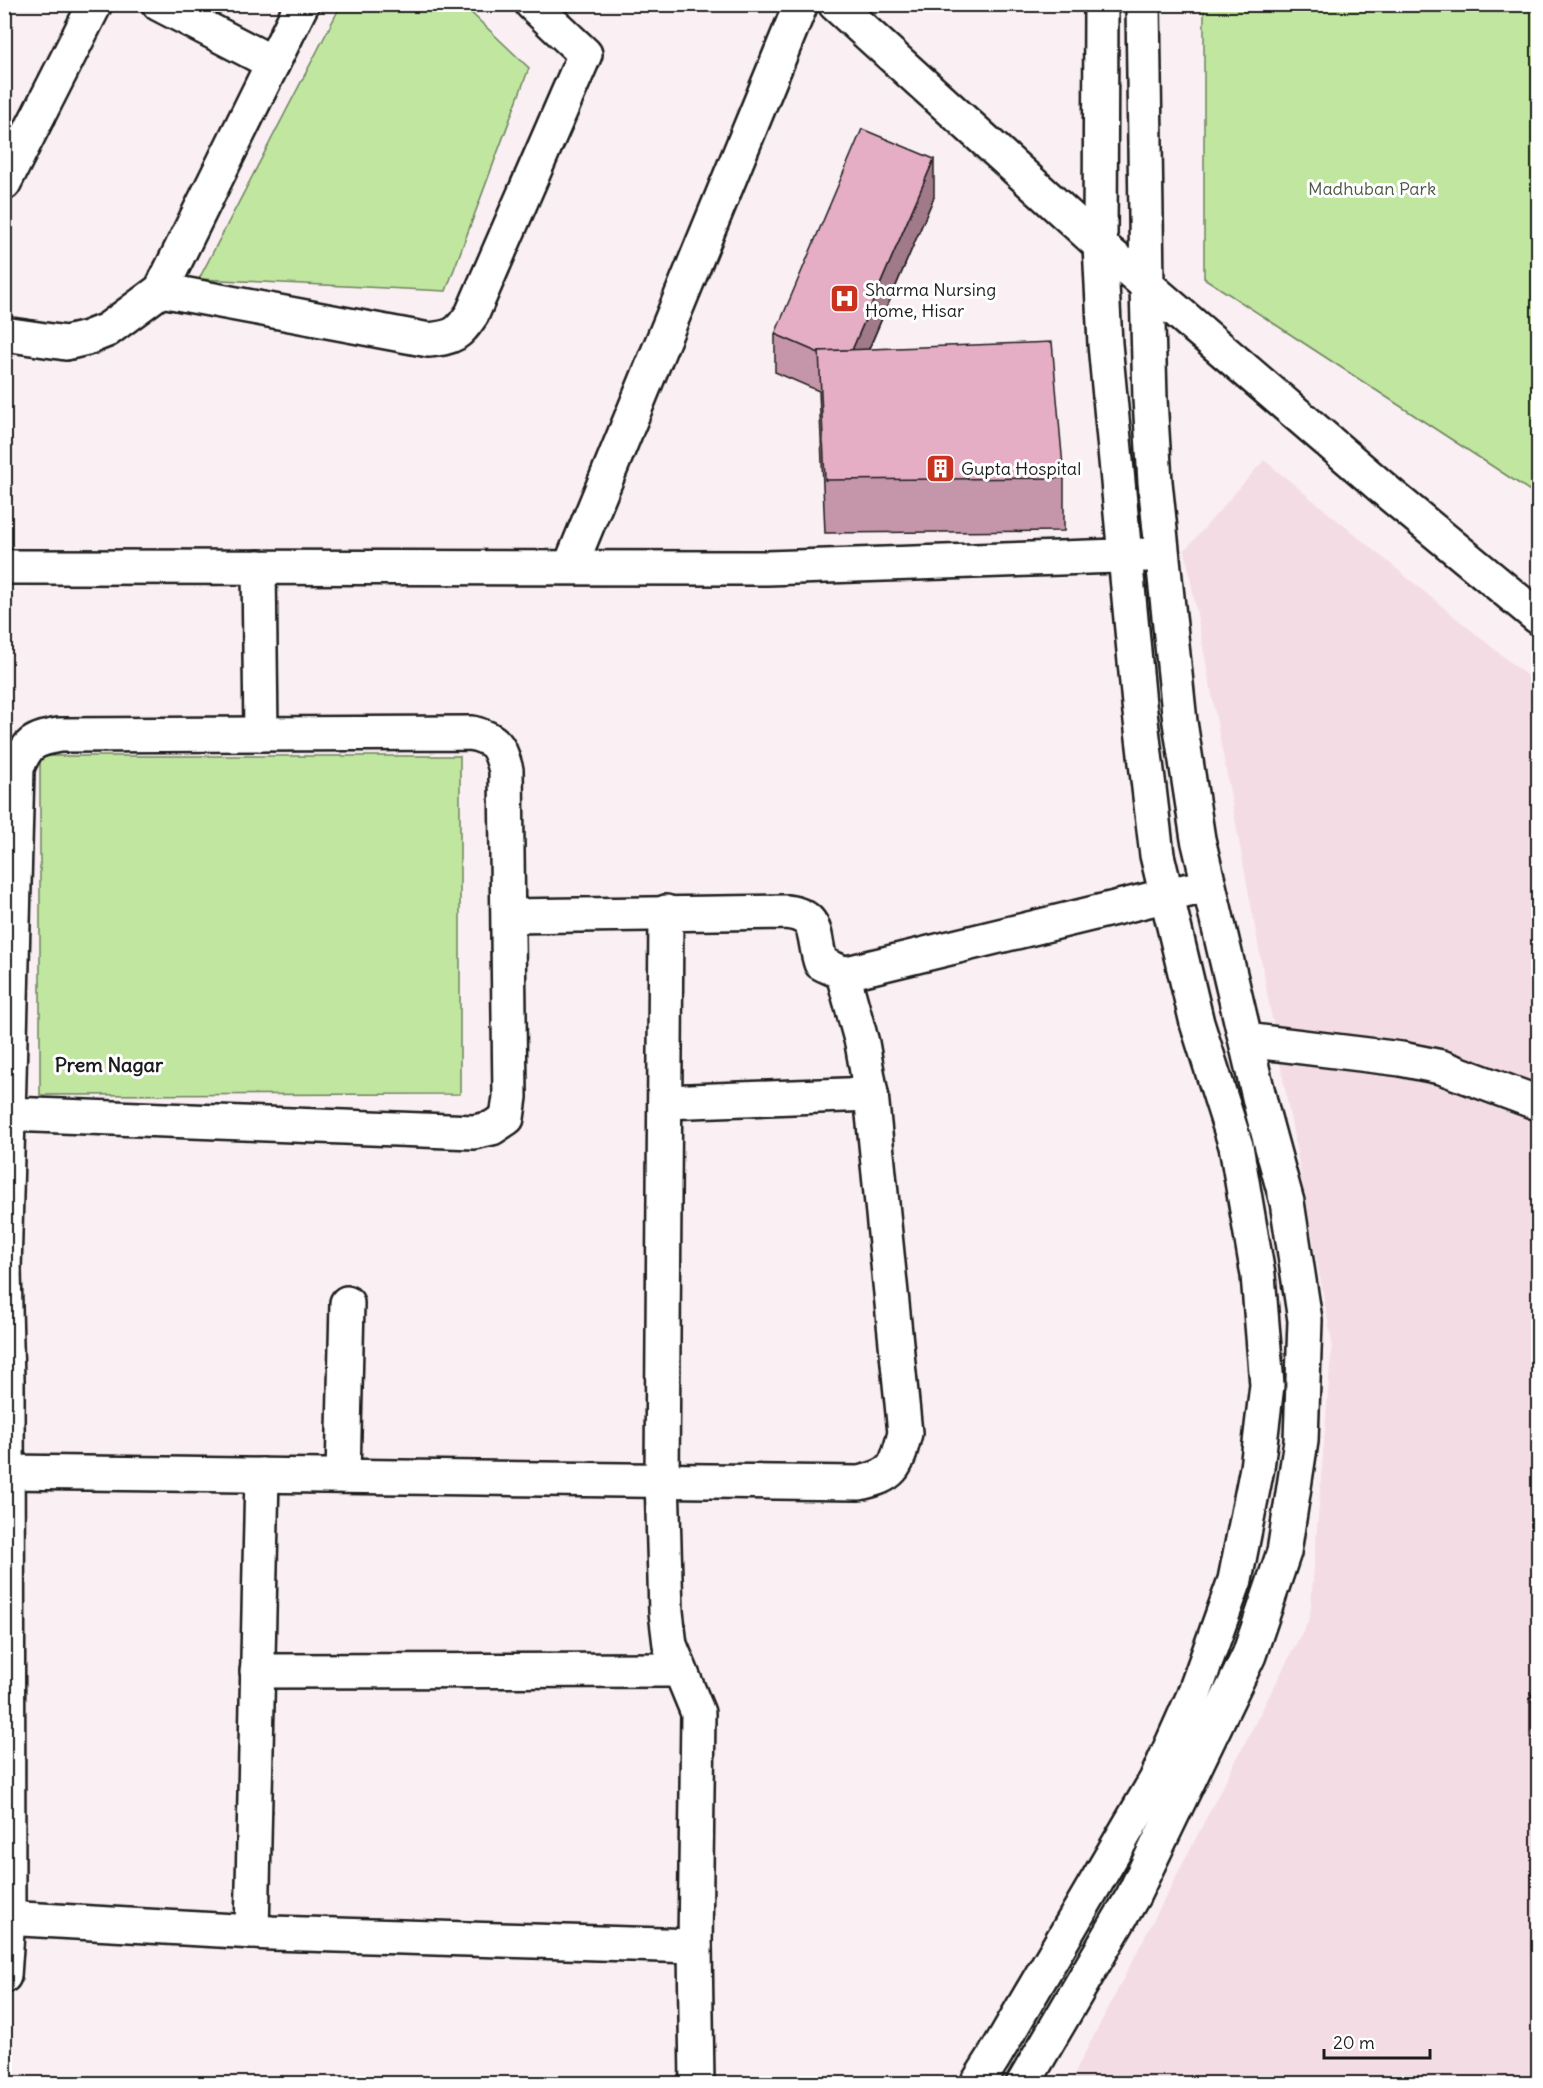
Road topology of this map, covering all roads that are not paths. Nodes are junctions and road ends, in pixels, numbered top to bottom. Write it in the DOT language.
graph roads {
  1 [pos="95,4"];
  2 [pos="159,4"];
  3 [pos="302,4"];
  4 [pos="532,4"];
  5 [pos="801,4"];
  6 [pos="835,4"];
  7 [pos="1101,4"];
  8 [pos="1143,4"];
  9 [pos="273,63"];
  10 [pos="4,183"];
  11 [pos="1100,245"];
  12 [pos="1147,286"];
  13 [pos="161,290"];
  14 [pos="4,334"];
  15 [pos="1164,554"];
  16 [pos="1126,556"];
  17 [pos="4,567"];
  18 [pos="260,567"];
  19 [pos="570,567"];
  20 [pos="1539,617"];
  21 [pos="261,734"];
  22 [pos="1209,885"];
  23 [pos="1167,896"];
  24 [pos="666,912"];
  25 [pos="509,916"];
  26 [pos="843,974"];
  27 [pos="1246,1040"];
  28 [pos="871,1094"];
  29 [pos="665,1102"];
  30 [pos="1539,1103"];
  31 [pos="9,1114"];
  32 [pos="4,1271"];
  33 [pos="347,1303"];
  34 [pos="7,1472"];
  35 [pos="262,1475"];
  36 [pos="343,1475"];
  37 [pos="662,1479"];
  38 [pos="6,1568"];
  39 [pos="680,1670"];
  40 [pos="257,1671"];
  41 [pos="6,1918"];
  42 [pos="252,1932"];
  43 [pos="695,1946"];
  44 [pos="4,1976"];
  45 [pos="697,2084"];
  46 [pos="977,2084"];
  47 [pos="1023,2084"];
  1 -- 10 [label="street"];
  2 -- 9 [label="street"];
  3 -- 9 [label="street"];
  4 -- 13 [label="street"];
  5 -- 19 [label="street"];
  6 -- 11 [label="street"];
  7 -- 11 [label="street"];
  8 -- 12 [label="street"];
  9 -- 13 [label="street"];
  11 -- 12 [label="street"];
  11 -- 16 [label="street"];
  12 -- 15 [label="street"];
  12 -- 20 [label="street"];
  13 -- 14 [label="street"];
  15 -- 16 [label="street"];
  15 -- 22 [label="street"];
  16 -- 19 [label="street"];
  16 -- 23 [label="street"];
  17 -- 18 [label="street"];
  18 -- 19 [label="street"];
  18 -- 21 [label="street"];
  21 -- 25 [label="street"];
  21 -- 31 [label="street"];
  22 -- 23 [label="street"];
  22 -- 27 [label="street"];
  23 -- 26 [label="street"];
  23 -- 46 [label="street"];
  24 -- 25 [label="street"];
  24 -- 26 [label="street"];
  24 -- 29 [label="street"];
  25 -- 31 [label="street"];
  26 -- 28 [label="street"];
  27 -- 30 [label="street"];
  27 -- 47 [label="street"];
  28 -- 29 [label="street"];
  28 -- 37 [label="street"];
  29 -- 37 [label="street"];
  31 -- 32 [label="street"];
  32 -- 34 [label="street"];
  33 -- 36 [label="street"];
  34 -- 35 [label="street"];
  34 -- 38 [label="street"];
  35 -- 36 [label="street"];
  35 -- 40 [label="street"];
  36 -- 37 [label="street"];
  37 -- 39 [label="street"];
  38 -- 41 [label="street"];
  39 -- 40 [label="street"];
  39 -- 43 [label="street"];
  40 -- 42 [label="street"];
  41 -- 42 [label="street"];
  41 -- 44 [label="street"];
  42 -- 43 [label="street"];
  43 -- 45 [label="street"];
}
